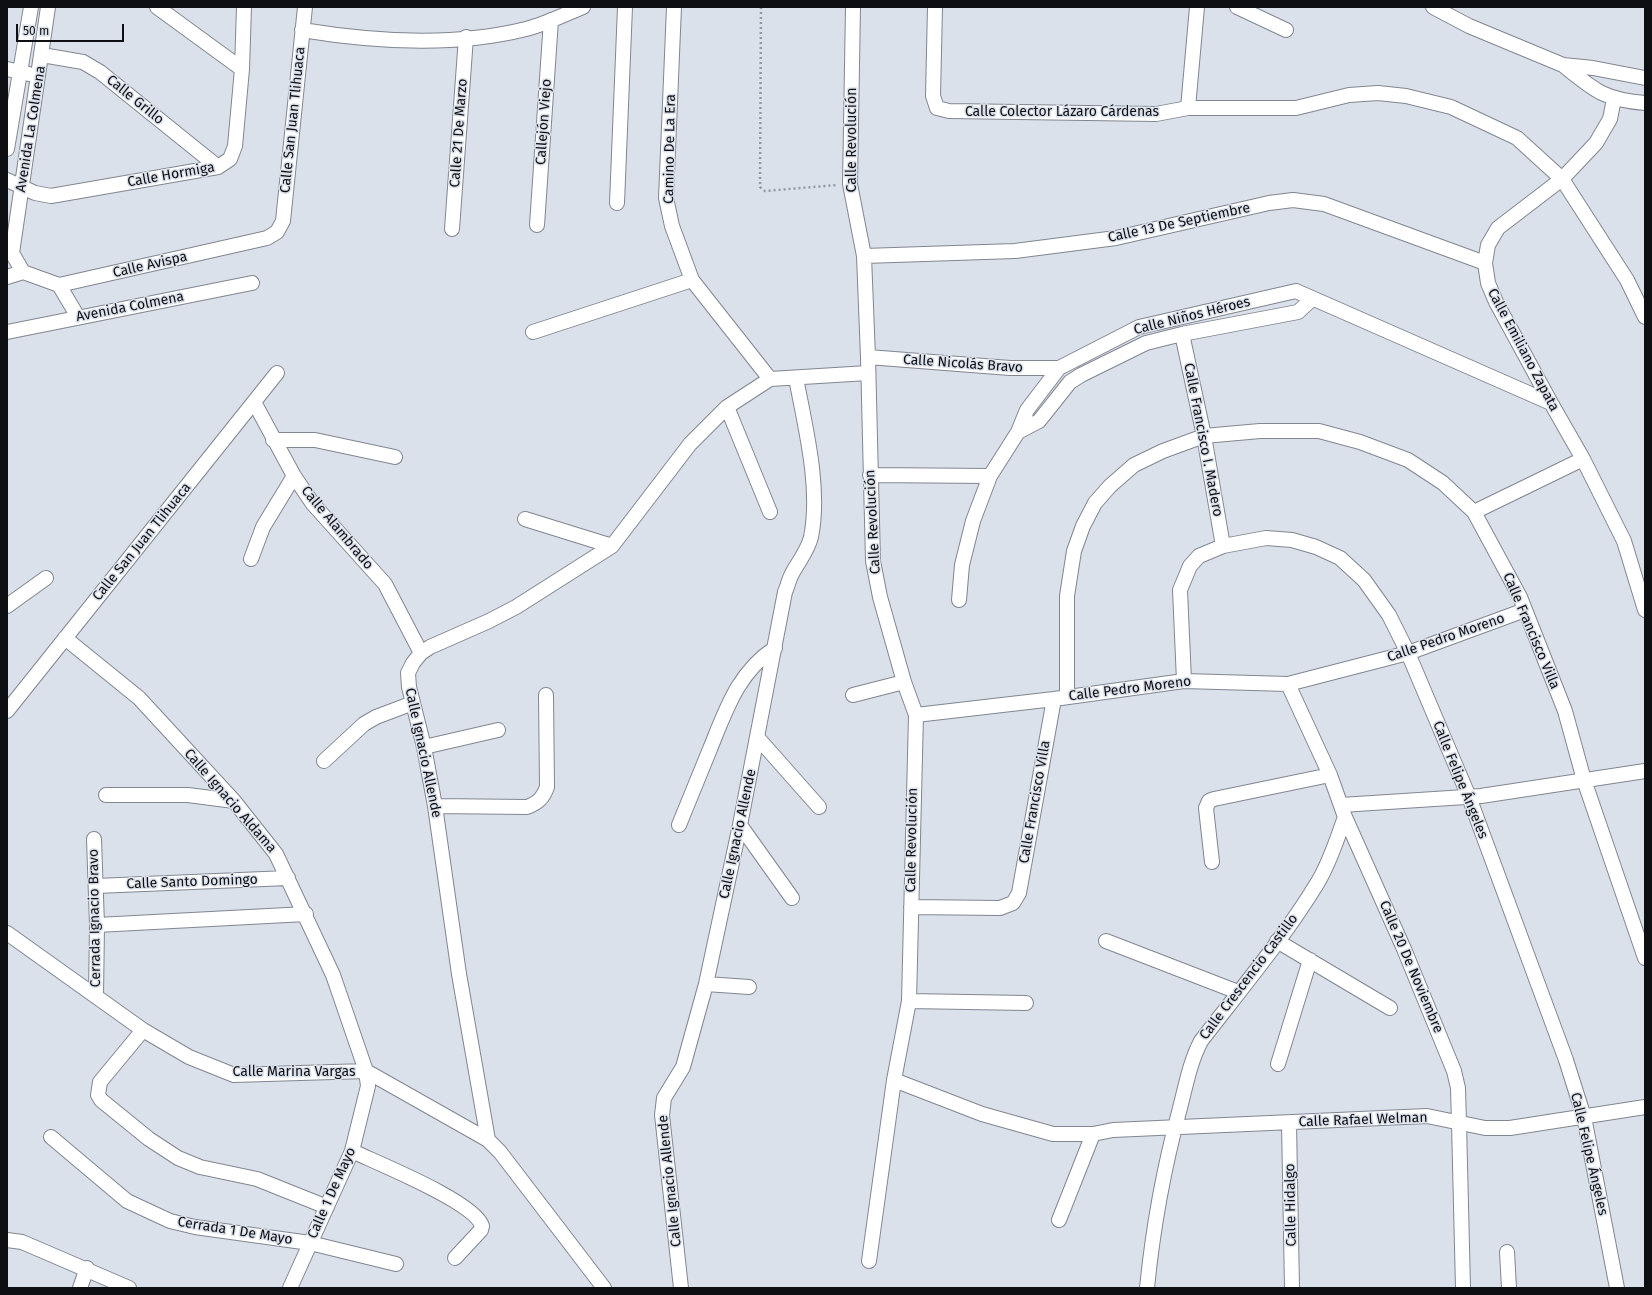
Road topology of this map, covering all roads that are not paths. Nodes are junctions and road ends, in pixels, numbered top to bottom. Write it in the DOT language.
graph roads {
  1 [pos="31,7"];
  2 [pos="48,7"];
  3 [pos="157,7"];
  4 [pos="244,7"];
  5 [pos="305,7"];
  6 [pos="583,7"];
  7 [pos="625,7"];
  8 [pos="674,7"];
  9 [pos="853,7"];
  10 [pos="935,7"];
  11 [pos="1197,7"];
  12 [pos="1237,7"];
  13 [pos="1433,7"];
  14 [pos="551,20"];
  15 [pos="302,30"];
  16 [pos="1286,30"];
  17 [pos="466,37"];
  18 [pos="42,55"];
  19 [pos="1563,65"];
  20 [pos="242,69"];
  21 [pos="14,70"];
  22 [pos="38,78"];
  23 [pos="1645,78"];
  24 [pos="1614,99"];
  25 [pos="1645,103"];
  26 [pos="1188,108"];
  27 [pos="7,149"];
  28 [pos="218,167"];
  29 [pos="1562,179"];
  30 [pos="7,180"];
  31 [pos="21,186"];
  32 [pos="617,203"];
  33 [pos="537,225"];
  34 [pos="452,229"];
  35 [pos="277,232"];
  36 [pos="864,256"];
  37 [pos="1485,262"];
  38 [pos="23,272"];
  39 [pos="7,276"];
  40 [pos="692,280"];
  41 [pos="252,283"];
  42 [pos="60,285"];
  43 [pos="1312,299"];
  44 [pos="78,317"];
  45 [pos="1645,317"];
  46 [pos="7,332"];
  47 [pos="533,332"];
  48 [pos="1182,334"];
  49 [pos="868,357"];
  50 [pos="1059,368"];
  51 [pos="277,373"];
  52 [pos="868,373"];
  53 [pos="796,378"];
  54 [pos="770,379"];
  55 [pos="254,402"];
  56 [pos="1551,404"];
  57 [pos="726,408"];
  58 [pos="1018,432"];
  59 [pos="1204,436"];
  60 [pos="273,440"];
  61 [pos="395,457"];
  62 [pos="1583,459"];
  63 [pos="870,475"];
  64 [pos="294,476"];
  65 [pos="990,476"];
  66 [pos="770,512"];
  67 [pos="1474,512"];
  68 [pos="525,519"];
  69 [pos="612,546"];
  70 [pos="1223,546"];
  71 [pos="251,559"];
  72 [pos="46,578"];
  73 [pos="960,600"];
  74 [pos="7,606"];
  75 [pos="1525,610"];
  76 [pos="1645,610"];
  77 [pos="65,638"];
  78 [pos="774,648"];
  79 [pos="421,653"];
  80 [pos="1408,653"];
  81 [pos="1184,680"];
  82 [pos="904,682"];
  83 [pos="1288,684"];
  84 [pos="546,695"];
  85 [pos="853,695"];
  86 [pos="1061,697"];
  87 [pos="413,703"];
  88 [pos="7,711"];
  89 [pos="916,715"];
  90 [pos="498,730"];
  91 [pos="757,736"];
  92 [pos="424,747"];
  93 [pos="324,761"];
  94 [pos="1645,771"];
  95 [pos="1330,775"];
  96 [pos="1584,780"];
  97 [pos="106,795"];
  98 [pos="1469,797"];
  99 [pos="234,801"];
  100 [pos="435,806"];
  101 [pos="820,807"];
  102 [pos="1343,811"];
  103 [pos="740,824"];
  104 [pos="679,825"];
  105 [pos="94,840"];
  106 [pos="1212,862"];
  107 [pos="288,878"];
  108 [pos="96,886"];
  109 [pos="792,898"];
  110 [pos="911,906"];
  111 [pos="306,914"];
  112 [pos="97,925"];
  113 [pos="7,933"];
  114 [pos="1106,941"];
  115 [pos="1277,941"];
  116 [pos="1645,958"];
  117 [pos="1310,960"];
  118 [pos="706,984"];
  119 [pos="749,987"];
  120 [pos="1238,992"];
  121 [pos="96,996"];
  122 [pos="909,1001"];
  123 [pos="1026,1003"];
  124 [pos="1390,1008"];
  125 [pos="143,1030"];
  126 [pos="1278,1064"];
  127 [pos="366,1071"];
  128 [pos="894,1080"];
  129 [pos="1645,1108"];
  130 [pos="1584,1117"];
  131 [pos="1289,1123"];
  132 [pos="1459,1123"];
  133 [pos="1174,1128"];
  134 [pos="1093,1134"];
  135 [pos="51,1137"];
  136 [pos="488,1140"];
  137 [pos="352,1151"];
  138 [pos="327,1206"];
  139 [pos="1058,1220"];
  140 [pos="7,1240"];
  141 [pos="310,1243"];
  142 [pos="1507,1252"];
  143 [pos="455,1258"];
  144 [pos="869,1261"];
  145 [pos="396,1264"];
  146 [pos="87,1268"];
  147 [pos="80,1288"];
  148 [pos="129,1288"];
  149 [pos="290,1288"];
  150 [pos="604,1288"];
  151 [pos="681,1288"];
  152 [pos="1147,1288"];
  153 [pos="1292,1288"];
  154 [pos="1463,1288"];
  155 [pos="1509,1288"];
  156 [pos="1617,1288"];
  1 -- 21 [label="street, Avenida La Colmena"];
  2 -- 18 [label="street, Avenida La Colmena"];
  3 -- 20 [label="street"];
  4 -- 20 [label="street, Calle Hormiga"];
  5 -- 15 [label="street, Calle San Juan Tlihuaca"];
  6 -- 14 [label="street"];
  7 -- 32 [label="street"];
  8 -- 40 [label="street, Camino De La Era"];
  9 -- 36 [label="street, Calle Revolución"];
  10 -- 26 [label="street, Calle Colector Lázaro Cárdenas"];
  11 -- 26 [label="street"];
  12 -- 16 [label="street"];
  13 -- 19 [label="street"];
  14 -- 17 [label="street"];
  14 -- 33 [label="street, Callejón Viejo"];
  15 -- 17 [label="street"];
  15 -- 35 [label="street, Calle San Juan Tlihuaca"];
  17 -- 34 [label="street, Calle 21 De Marzo"];
  18 -- 22 [label="street, Avenida La Colmena"];
  18 -- 28 [label="street, Calle Grillo"];
  19 -- 23 [label="street"];
  19 -- 24 [label="street"];
  20 -- 28 [label="street, Calle Hormiga"];
  21 -- 22 [label="street"];
  21 -- 27 [label="street, Avenida La Colmena"];
  22 -- 31 [label="street, Avenida La Colmena"];
  24 -- 25 [label="street"];
  24 -- 29 [label="street, Calle Emiliano Zapata"];
  26 -- 29 [label="street"];
  28 -- 31 [label="street, Calle Hormiga"];
  29 -- 37 [label="street, Calle Emiliano Zapata"];
  29 -- 45 [label="street"];
  30 -- 31 [label="street, Calle Hormiga"];
  31 -- 38 [label="street, Avenida La Colmena"];
  35 -- 42 [label="street, Calle Avispa"];
  36 -- 37 [label="street, Calle 13 De Septiembre"];
  36 -- 49 [label="street, Calle Revolución"];
  37 -- 56 [label="street, Calle Emiliano Zapata"];
  38 -- 39 [label="street"];
  38 -- 42 [label="street"];
  40 -- 47 [label="street"];
  40 -- 54 [label="street, Camino De La Era"];
  41 -- 44 [label="street, Avenida Colmena"];
  42 -- 44 [label="street"];
  43 -- 48 [label="street, Calle Niños Héroes"];
  43 -- 50 [label="street, Calle Niños Héroes"];
  43 -- 56 [label="street, Calle Niños Héroes"];
  44 -- 46 [label="street, Avenida Colmena"];
  48 -- 58 [label="street, Calle Niños Héroes"];
  48 -- 59 [label="street, Calle Francisco I. Madero"];
  49 -- 50 [label="street, Calle Nicolás Bravo"];
  49 -- 52 [label="street, Calle Revolución"];
  50 -- 58 [label="street, Calle Niños Héroes"];
  51 -- 55 [label="street, Calle San Juan Tlihuaca"];
  52 -- 53 [label="street"];
  52 -- 63 [label="street, Calle Revolución"];
  53 -- 54 [label="street"];
  53 -- 78 [label="street, Calle Ignacio Allende"];
  54 -- 57 [label="street"];
  55 -- 60 [label="street, Calle Alambrado"];
  55 -- 77 [label="street, Calle San Juan Tlihuaca"];
  56 -- 62 [label="street, Calle Emiliano Zapata"];
  57 -- 66 [label="street"];
  57 -- 69 [label="street"];
  58 -- 65 [label="street, Calle Niños Héroes"];
  59 -- 67 [label="street, Calle Francisco Villa"];
  59 -- 70 [label="street, Calle Francisco I. Madero"];
  59 -- 86 [label="street, Calle Francisco Villa"];
  60 -- 61 [label="street"];
  60 -- 64 [label="street, Calle Alambrado"];
  62 -- 67 [label="street"];
  62 -- 76 [label="street, Calle Emiliano Zapata"];
  63 -- 65 [label="street"];
  63 -- 82 [label="street, Calle Revolución"];
  64 -- 71 [label="street"];
  64 -- 79 [label="street, Calle Alambrado"];
  65 -- 73 [label="street, Calle Niños Héroes"];
  67 -- 75 [label="street, Calle Francisco Villa"];
  68 -- 69 [label="street"];
  69 -- 79 [label="street"];
  70 -- 80 [label="street, Calle Felipe Ángeles"];
  70 -- 81 [label="street, Calle Felipe Ángeles"];
  72 -- 74 [label="street"];
  75 -- 80 [label="street, Calle Pedro Moreno"];
  75 -- 96 [label="street, Calle Francisco Villa"];
  77 -- 88 [label="street, Calle San Juan Tlihuaca"];
  77 -- 99 [label="street, Calle Ignacio Aldama"];
  78 -- 91 [label="street, Calle Ignacio Allende"];
  78 -- 104 [label="street"];
  79 -- 87 [label="street, Calle Ignacio Allende"];
  80 -- 83 [label="street, Calle Pedro Moreno"];
  80 -- 98 [label="street, Calle Felipe Ángeles"];
  81 -- 83 [label="street, Calle Pedro Moreno"];
  81 -- 86 [label="street, Calle Pedro Moreno"];
  82 -- 85 [label="street"];
  82 -- 89 [label="street, Calle Revolución"];
  83 -- 95 [label="street"];
  84 -- 100 [label="street"];
  86 -- 89 [label="street, Calle Pedro Moreno"];
  86 -- 110 [label="street, Calle Francisco Villa"];
  87 -- 92 [label="street, Calle Ignacio Allende"];
  87 -- 93 [label="street"];
  89 -- 110 [label="street, Calle Revolución"];
  90 -- 92 [label="street"];
  91 -- 101 [label="street"];
  91 -- 103 [label="street, Calle Ignacio Allende"];
  92 -- 100 [label="street, Calle Ignacio Allende"];
  94 -- 96 [label="street"];
  95 -- 102 [label="street"];
  95 -- 106 [label="street"];
  96 -- 98 [label="street"];
  96 -- 116 [label="street, Calle Francisco Villa"];
  97 -- 99 [label="street"];
  98 -- 102 [label="street"];
  98 -- 130 [label="street, Calle Felipe Ángeles"];
  99 -- 107 [label="street, Calle Ignacio Aldama"];
  100 -- 136 [label="street, Calle Ignacio Allende"];
  102 -- 115 [label="street, Calle Crescencio Castillo"];
  102 -- 132 [label="street, Calle 20 De Noviembre"];
  103 -- 109 [label="street"];
  103 -- 118 [label="street, Calle Ignacio Allende"];
  105 -- 108 [label="street, Cerrada Ignacio Bravo"];
  107 -- 108 [label="street, Calle Santo Domingo"];
  107 -- 111 [label="street, Calle Ignacio Aldama"];
  108 -- 112 [label="street, Cerrada Ignacio Bravo"];
  110 -- 122 [label="street, Calle Revolución"];
  111 -- 112 [label="street"];
  111 -- 127 [label="street, Calle Ignacio Aldama"];
  112 -- 121 [label="street, Cerrada Ignacio Bravo"];
  113 -- 121 [label="street, Calle Marina Vargas"];
  114 -- 120 [label="street"];
  115 -- 117 [label="street"];
  115 -- 120 [label="street, Calle Crescencio Castillo"];
  117 -- 124 [label="street"];
  117 -- 126 [label="street"];
  118 -- 119 [label="street"];
  118 -- 151 [label="street, Calle Ignacio Allende"];
  120 -- 133 [label="street, Calle Crescencio Castillo"];
  121 -- 125 [label="street, Calle Marina Vargas"];
  122 -- 123 [label="street"];
  122 -- 128 [label="street, Calle Revolución"];
  125 -- 127 [label="street, Calle Marina Vargas"];
  125 -- 138 [label="street"];
  127 -- 136 [label="street, Calle Marina Vargas"];
  127 -- 137 [label="street, Calle 1 De Mayo"];
  128 -- 134 [label="street, Calle Rafael Welman"];
  128 -- 144 [label="street, Calle Revolución"];
  129 -- 130 [label="street, Calle Rafael Welman"];
  130 -- 132 [label="street, Calle Rafael Welman"];
  130 -- 156 [label="street, Calle Felipe Ángeles"];
  131 -- 132 [label="street, Calle Rafael Welman"];
  131 -- 133 [label="street, Calle Rafael Welman"];
  131 -- 153 [label="street, Calle Hidalgo"];
  132 -- 154 [label="street, Calle 20 De Noviembre"];
  133 -- 134 [label="street, Calle Rafael Welman"];
  133 -- 152 [label="street, Calle Crescencio Castillo"];
  134 -- 139 [label="street"];
  135 -- 141 [label="street, Cerrada 1 De Mayo"];
  136 -- 150 [label="street, Calle Marina Vargas"];
  137 -- 138 [label="street, Calle 1 De Mayo"];
  137 -- 143 [label="street"];
  138 -- 141 [label="street, Calle 1 De Mayo"];
  140 -- 146 [label="street"];
  141 -- 145 [label="street, Cerrada 1 De Mayo"];
  141 -- 149 [label="street, Calle 1 De Mayo"];
  142 -- 155 [label="street"];
  146 -- 147 [label="street"];
  146 -- 148 [label="street"];
}
